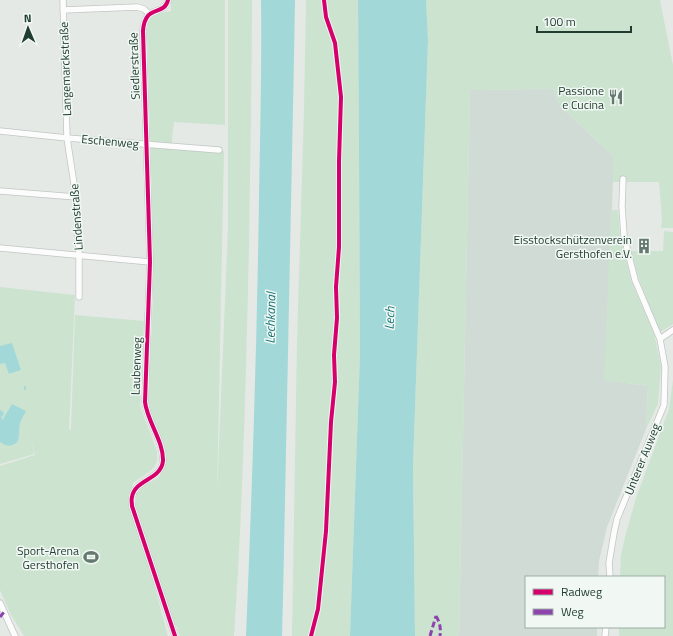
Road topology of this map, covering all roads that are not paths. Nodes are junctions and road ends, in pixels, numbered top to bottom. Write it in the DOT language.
graph roads {
  1 [pos="63,0"];
  2 [pos="168,0"];
  3 [pos="63,10"];
  4 [pos="149,14"];
  5 [pos="0,131"];
  6 [pos="68,138"];
  7 [pos="147,144"];
  8 [pos="219,150"];
  9 [pos="623,179"];
  10 [pos="0,191"];
  11 [pos="76,197"];
  12 [pos="0,248"];
  13 [pos="78,255"];
  14 [pos="150,262"];
  15 [pos="79,297"];
  16 [pos="673,330"];
  17 [pos="660,339"];
  18 [pos="610,576"];
  19 [pos="0,603"];
  20 [pos="4,612"];
  21 [pos="0,617"];
  22 [pos="16,636"];
  23 [pos="175,636"];
  1 -- 3 [label="street, Langemarckstraße"];
  2 -- 4 [label="street"];
  3 -- 4 [label="street"];
  3 -- 6 [label="street, Langemarckstraße"];
  4 -- 7 [label="street, Siedlerstraße"];
  5 -- 6 [label="street, Eschenweg"];
  6 -- 7 [label="street, Eschenweg"];
  6 -- 11 [label="street, Lindenstraße"];
  7 -- 8 [label="street, Eschenweg"];
  7 -- 14 [label="street, Laubenweg"];
  9 -- 17 [label="street, Unterer Auweg"];
  10 -- 11 [label="street"];
  11 -- 13 [label="street, Lindenstraße"];
  12 -- 13 [label="street"];
  13 -- 14 [label="street"];
  13 -- 15 [label="street, Lindenstraße"];
  14 -- 23 [label="street, Laubenweg"];
  16 -- 17 [label="street"];
  17 -- 18 [label="street, Unterer Auweg"];
  19 -- 20 [label="street"];
  20 -- 21 [label="street"];
  20 -- 22 [label="street"];
}
